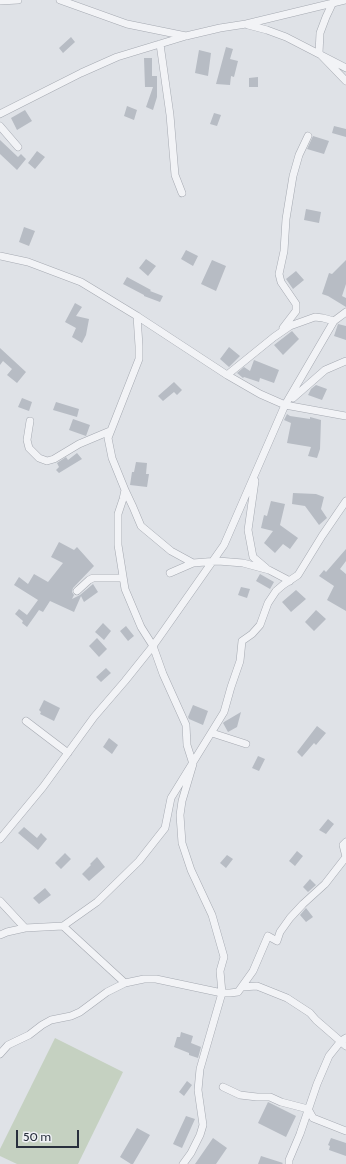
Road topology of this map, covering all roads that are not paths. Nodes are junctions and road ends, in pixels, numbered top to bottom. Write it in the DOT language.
graph roads {
  1 [pos="18,0"];
  2 [pos="60,0"];
  3 [pos="345,0"];
  4 [pos="0,1"];
  5 [pos="334,1"];
  6 [pos="246,24"];
  7 [pos="186,36"];
  8 [pos="160,44"];
  9 [pos="318,53"];
  10 [pos="346,68"];
  11 [pos="346,82"];
  12 [pos="0,114"];
  13 [pos="0,126"];
  14 [pos="308,136"];
  15 [pos="18,146"];
  16 [pos="182,193"];
  17 [pos="0,256"];
  18 [pos="346,312"];
  19 [pos="137,316"];
  20 [pos="334,322"];
  21 [pos="279,333"];
  22 [pos="346,361"];
  23 [pos="227,375"];
  24 [pos="285,405"];
  25 [pos="346,416"];
  26 [pos="30,421"];
  27 [pos="110,431"];
  28 [pos="257,470"];
  29 [pos="125,490"];
  30 [pos="346,501"];
  31 [pos="213,562"];
  32 [pos="193,563"];
  33 [pos="269,570"];
  34 [pos="170,573"];
  35 [pos="122,578"];
  36 [pos="290,581"];
  37 [pos="77,591"];
  38 [pos="153,646"];
  39 [pos="26,721"];
  40 [pos="212,733"];
  41 [pos="246,744"];
  42 [pos="68,753"];
  43 [pos="193,764"];
  44 [pos="0,839"];
  45 [pos="346,842"];
  46 [pos="0,901"];
  47 [pos="63,926"];
  48 [pos="25,928"];
  49 [pos="0,936"];
  50 [pos="125,983"];
  51 [pos="242,987"];
  52 [pos="222,993"];
  53 [pos="344,1041"];
  54 [pos="0,1054"];
  55 [pos="223,1087"];
  56 [pos="308,1109"];
  57 [pos="346,1131"];
  58 [pos="183,1164"];
  59 [pos="289,1164"];
  1 -- 4 [label="street"];
  2 -- 7 [label="street"];
  3 -- 5 [label="street"];
  5 -- 6 [label="street"];
  5 -- 9 [label="street"];
  6 -- 7 [label="street"];
  6 -- 9 [label="street"];
  7 -- 8 [label="street"];
  8 -- 12 [label="street"];
  8 -- 16 [label="street"];
  9 -- 10 [label="street"];
  9 -- 11 [label="street"];
  13 -- 15 [label="street"];
  14 -- 21 [label="street"];
  17 -- 19 [label="street"];
  18 -- 20 [label="street"];
  19 -- 23 [label="street"];
  19 -- 27 [label="street"];
  20 -- 21 [label="street"];
  20 -- 24 [label="street"];
  21 -- 23 [label="street"];
  22 -- 24 [label="street"];
  23 -- 24 [label="street"];
  24 -- 25 [label="street"];
  24 -- 28 [label="street"];
  26 -- 27 [label="street"];
  27 -- 29 [label="street"];
  28 -- 31 [label="street"];
  28 -- 33 [label="street"];
  29 -- 32 [label="street"];
  29 -- 35 [label="street"];
  30 -- 36 [label="street"];
  31 -- 32 [label="street"];
  31 -- 33 [label="street"];
  31 -- 38 [label="street"];
  32 -- 34 [label="street"];
  33 -- 36 [label="street"];
  35 -- 37 [label="street"];
  35 -- 38 [label="street"];
  36 -- 40 [label="street"];
  38 -- 42 [label="street"];
  38 -- 43 [label="street"];
  39 -- 42 [label="street"];
  40 -- 41 [label="street"];
  40 -- 43 [label="street"];
  42 -- 44 [label="street"];
  43 -- 47 [label="street"];
  43 -- 52 [label="street"];
  45 -- 51 [label="street"];
  46 -- 48 [label="street"];
  47 -- 48 [label="street"];
  47 -- 50 [label="street"];
  48 -- 49 [label="street"];
  50 -- 52 [label="street"];
  50 -- 54 [label="street"];
  51 -- 52 [label="street"];
  51 -- 53 [label="street"];
  52 -- 58 [label="street"];
  53 -- 56 [label="street"];
  55 -- 56 [label="street"];
  56 -- 57 [label="street"];
  56 -- 59 [label="street"];
}
